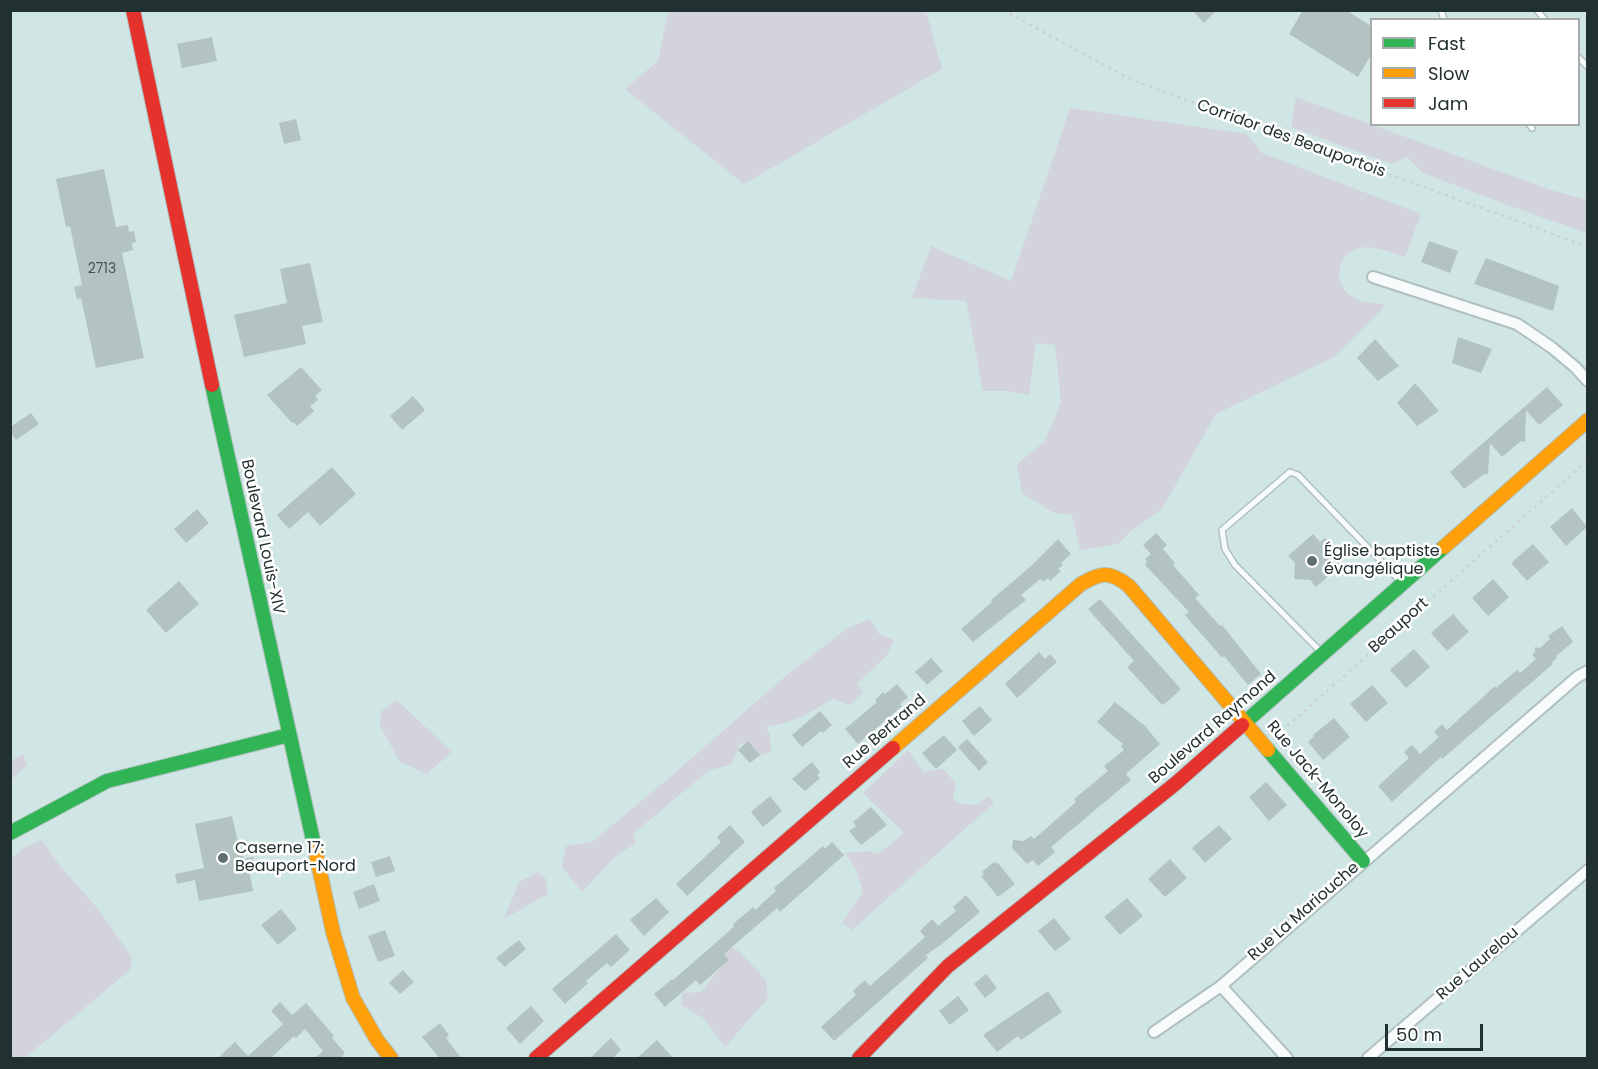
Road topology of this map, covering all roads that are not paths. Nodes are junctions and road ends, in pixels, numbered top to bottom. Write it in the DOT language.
graph roads {
  1 [pos="133,10"];
  2 [pos="1373,277"];
  3 [pos="1587,381"];
  4 [pos="1587,420"];
  5 [pos="1402,583"];
  6 [pos="1323,653"];
  7 [pos="1587,671"];
  8 [pos="1245,721"];
  9 [pos="288,735"];
  10 [pos="10,833"];
  11 [pos="1363,861"];
  12 [pos="1587,870"];
  13 [pos="1221,986"];
  14 [pos="1154,1032"];
  15 [pos="391,1059"];
  16 [pos="536,1059"];
  17 [pos="859,1059"];
  18 [pos="1287,1059"];
  19 [pos="1368,1059"];
  1 -- 9 [label="street, Boulevard Louis-XIV"];
  2 -- 3 [label="street"];
  4 -- 5 [label="street, Boulevard Raymond"];
  5 -- 6 [label="street, Boulevard Raymond"];
  5 -- 6 [label="lane"];
  6 -- 8 [label="street, Boulevard Raymond"];
  7 -- 11 [label="street, Rue La Mariouche"];
  8 -- 11 [label="street, Rue Jack-Monoloy"];
  8 -- 16 [label="street, Rue Bertrand"];
  8 -- 17 [label="street, Boulevard Raymond"];
  9 -- 10 [label="street"];
  9 -- 15 [label="street, Boulevard Louis-XIV"];
  11 -- 13 [label="street, Rue La Mariouche"];
  12 -- 19 [label="street, Rue Laurelou"];
  13 -- 14 [label="street, Rue La Mariouche"];
  13 -- 18 [label="street"];
}
